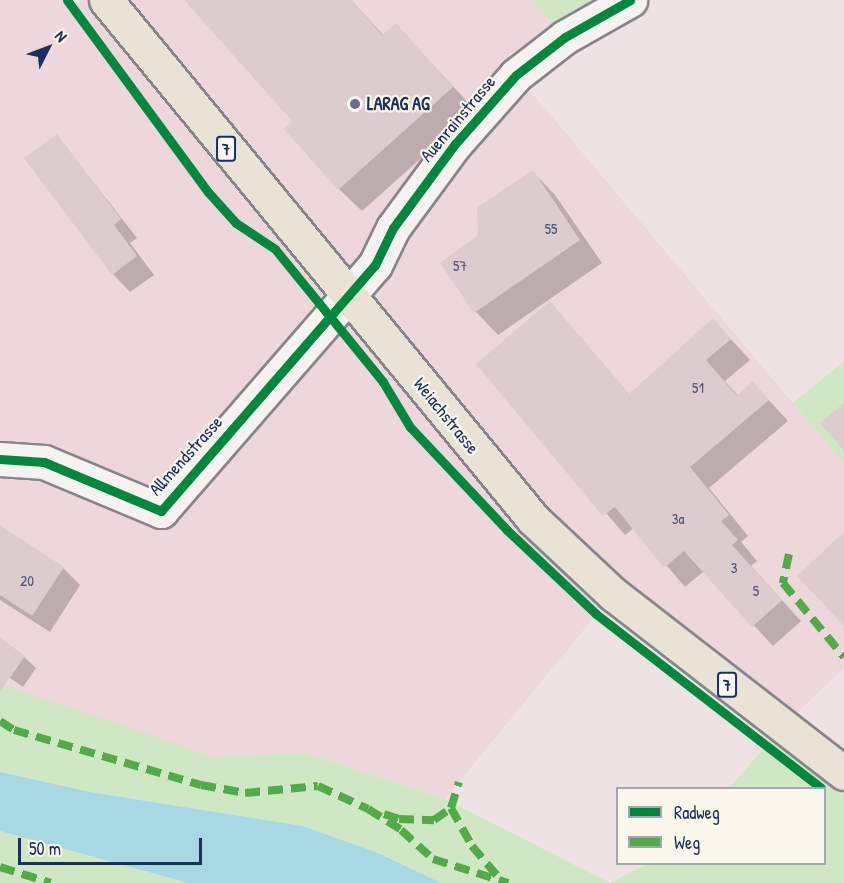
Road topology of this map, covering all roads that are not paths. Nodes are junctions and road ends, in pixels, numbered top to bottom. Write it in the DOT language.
graph roads {
  1 [pos="106,0"];
  2 [pos="630,0"];
  3 [pos="348,296"];
  4 [pos="0,459"];
  5 [pos="844,773"];
  1 -- 3 [label="main road, Weiachstrasse / 7"];
  2 -- 3 [label="street, Auenrainstrasse"];
  3 -- 4 [label="street, Allmendstrasse"];
  3 -- 5 [label="main road, Weiachstrasse / 7"];
}
